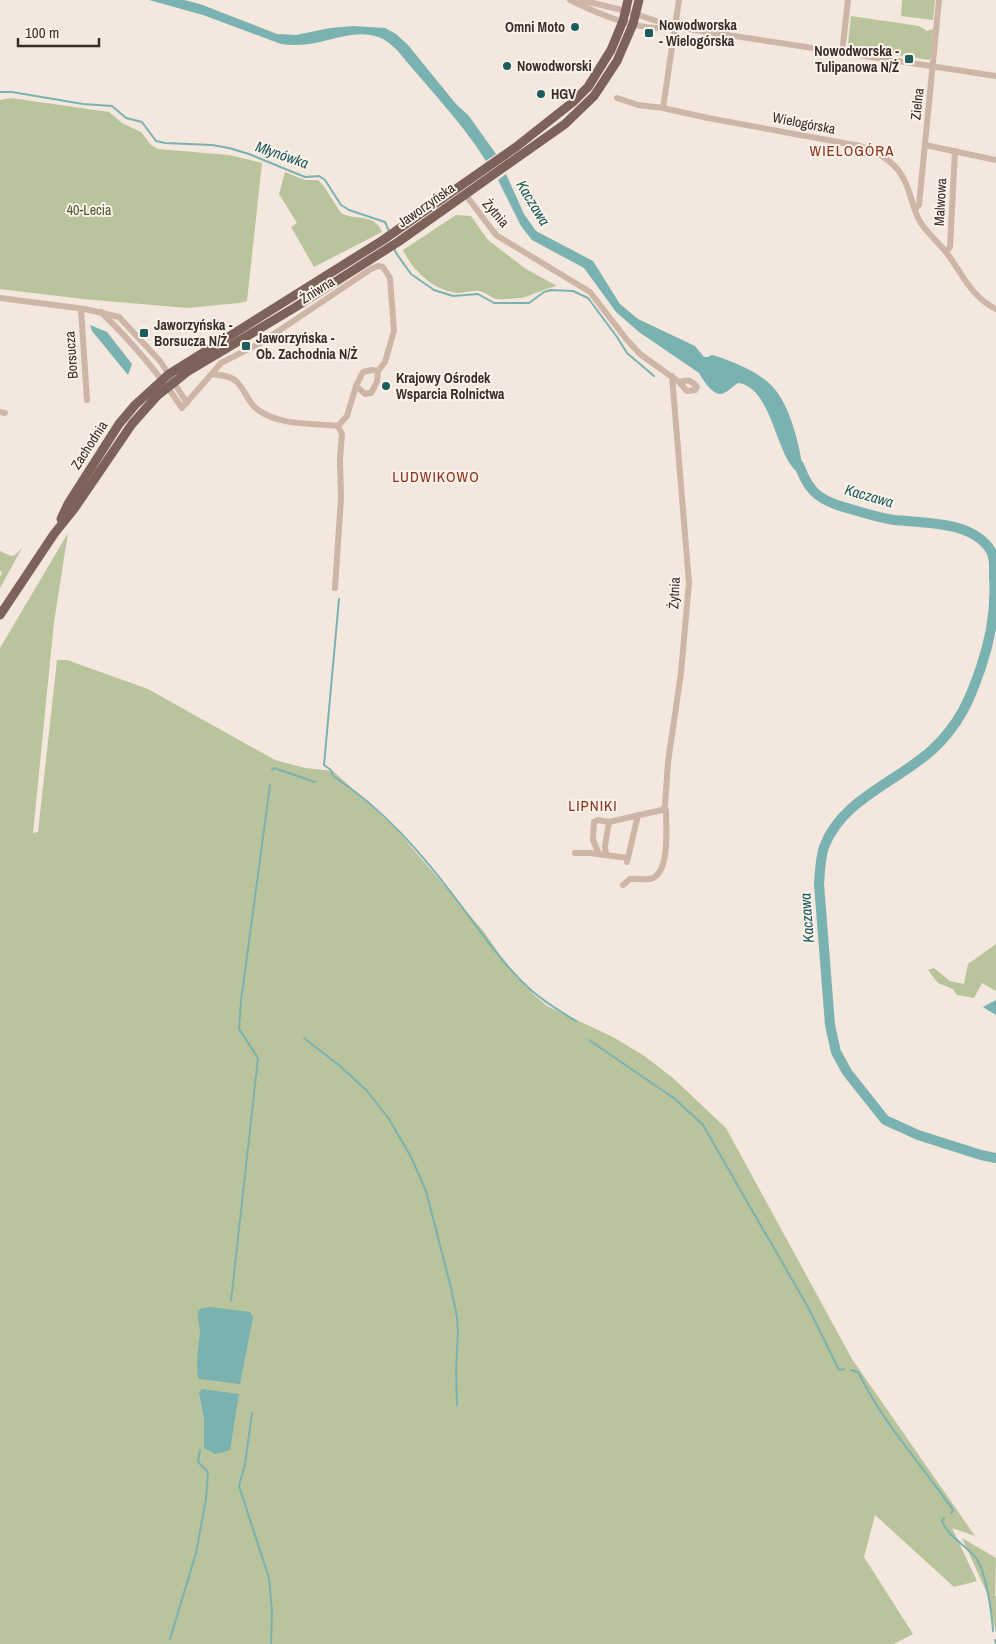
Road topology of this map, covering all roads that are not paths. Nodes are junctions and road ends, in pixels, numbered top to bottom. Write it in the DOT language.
graph roads {
  1 [pos="570,0"];
  2 [pos="581,0"];
  3 [pos="628,0"];
  4 [pos="639,0"];
  5 [pos="679,0"];
  6 [pos="848,0"];
  7 [pos="940,0"];
  8 [pos="626,11"];
  9 [pos="636,14"];
  10 [pos="623,21"];
  11 [pos="633,24"];
  12 [pos="675,27"];
  13 [pos="842,53"];
  14 [pos="933,66"];
  15 [pos="996,76"];
  16 [pos="617,98"];
  17 [pos="663,108"];
  18 [pos="925,145"];
  19 [pos="955,151"];
  20 [pos="996,160"];
  21 [pos="465,194"];
  22 [pos="915,209"];
  23 [pos="386,244"];
  24 [pos="946,252"];
  25 [pos="0,298"];
  26 [pos="996,308"];
  27 [pos="81,309"];
  28 [pos="101,312"];
  29 [pos="378,371"];
  30 [pos="212,374"];
  31 [pos="672,376"];
  32 [pos="168,381"];
  33 [pos="679,382"];
  34 [pos="356,386"];
  35 [pos="87,400"];
  36 [pos="338,426"];
  37 [pos="335,588"];
  38 [pos="1,613"];
  39 [pos="663,809"];
  40 [pos="638,815"];
  41 [pos="609,822"];
  42 [pos="575,853"];
  43 [pos="603,854"];
  44 [pos="623,885"];
  1 -- 10 [label="street"];
  2 -- 8 [label="street"];
  3 -- 8 [label="main road, Jaworzyńska"];
  4 -- 9 [label="main road, Jaworzyńska"];
  5 -- 12 [label="street"];
  6 -- 13 [label="street"];
  7 -- 14 [label="street, Zielna"];
  8 -- 9 [label="street"];
  8 -- 10 [label="main road, Jaworzyńska"];
  9 -- 11 [label="main road, Jaworzyńska"];
  9 -- 12 [label="street"];
  10 -- 11 [label="street"];
  10 -- 23 [label="main road, Jaworzyńska"];
  11 -- 12 [label="street"];
  11 -- 21 [label="main road, Jaworzyńska"];
  12 -- 13 [label="street"];
  12 -- 17 [label="street"];
  13 -- 14 [label="street"];
  14 -- 15 [label="street"];
  14 -- 18 [label="street, Zielna"];
  16 -- 17 [label="street, Wielogórska"];
  17 -- 22 [label="street, Wielogórska"];
  18 -- 19 [label="street"];
  18 -- 22 [label="street, Zielna"];
  19 -- 20 [label="street"];
  19 -- 24 [label="street, Malwowa"];
  21 -- 23 [label="main road, Jaworzyńska"];
  21 -- 31 [label="street, Żytnia"];
  22 -- 24 [label="street, Wielogórska"];
  23 -- 32 [label="main road, Jaworzyńska"];
  24 -- 26 [label="street, Wielogórska"];
  25 -- 27 [label="street"];
  27 -- 28 [label="street"];
  27 -- 35 [label="street, Borsucza"];
  28 -- 32 [label="street"];
  28 -- 32 [label="street"];
  29 -- 30 [label="street, Żniwna"];
  29 -- 34 [label="street"];
  29 -- 34 [label="street, Żniwna"];
  30 -- 32 [label="street, Żniwna"];
  30 -- 36 [label="street"];
  31 -- 33 [label="street, Żytnia"];
  31 -- 39 [label="street, Żytnia"];
  32 -- 38 [label="main road, Zachodnia"];
  34 -- 36 [label="street"];
  36 -- 37 [label="street"];
  39 -- 40 [label="street"];
  39 -- 44 [label="street, Żytnia"];
  40 -- 41 [label="street"];
  40 -- 43 [label="street"];
  41 -- 43 [label="street"];
  41 -- 43 [label="street"];
  42 -- 43 [label="street"];
}
